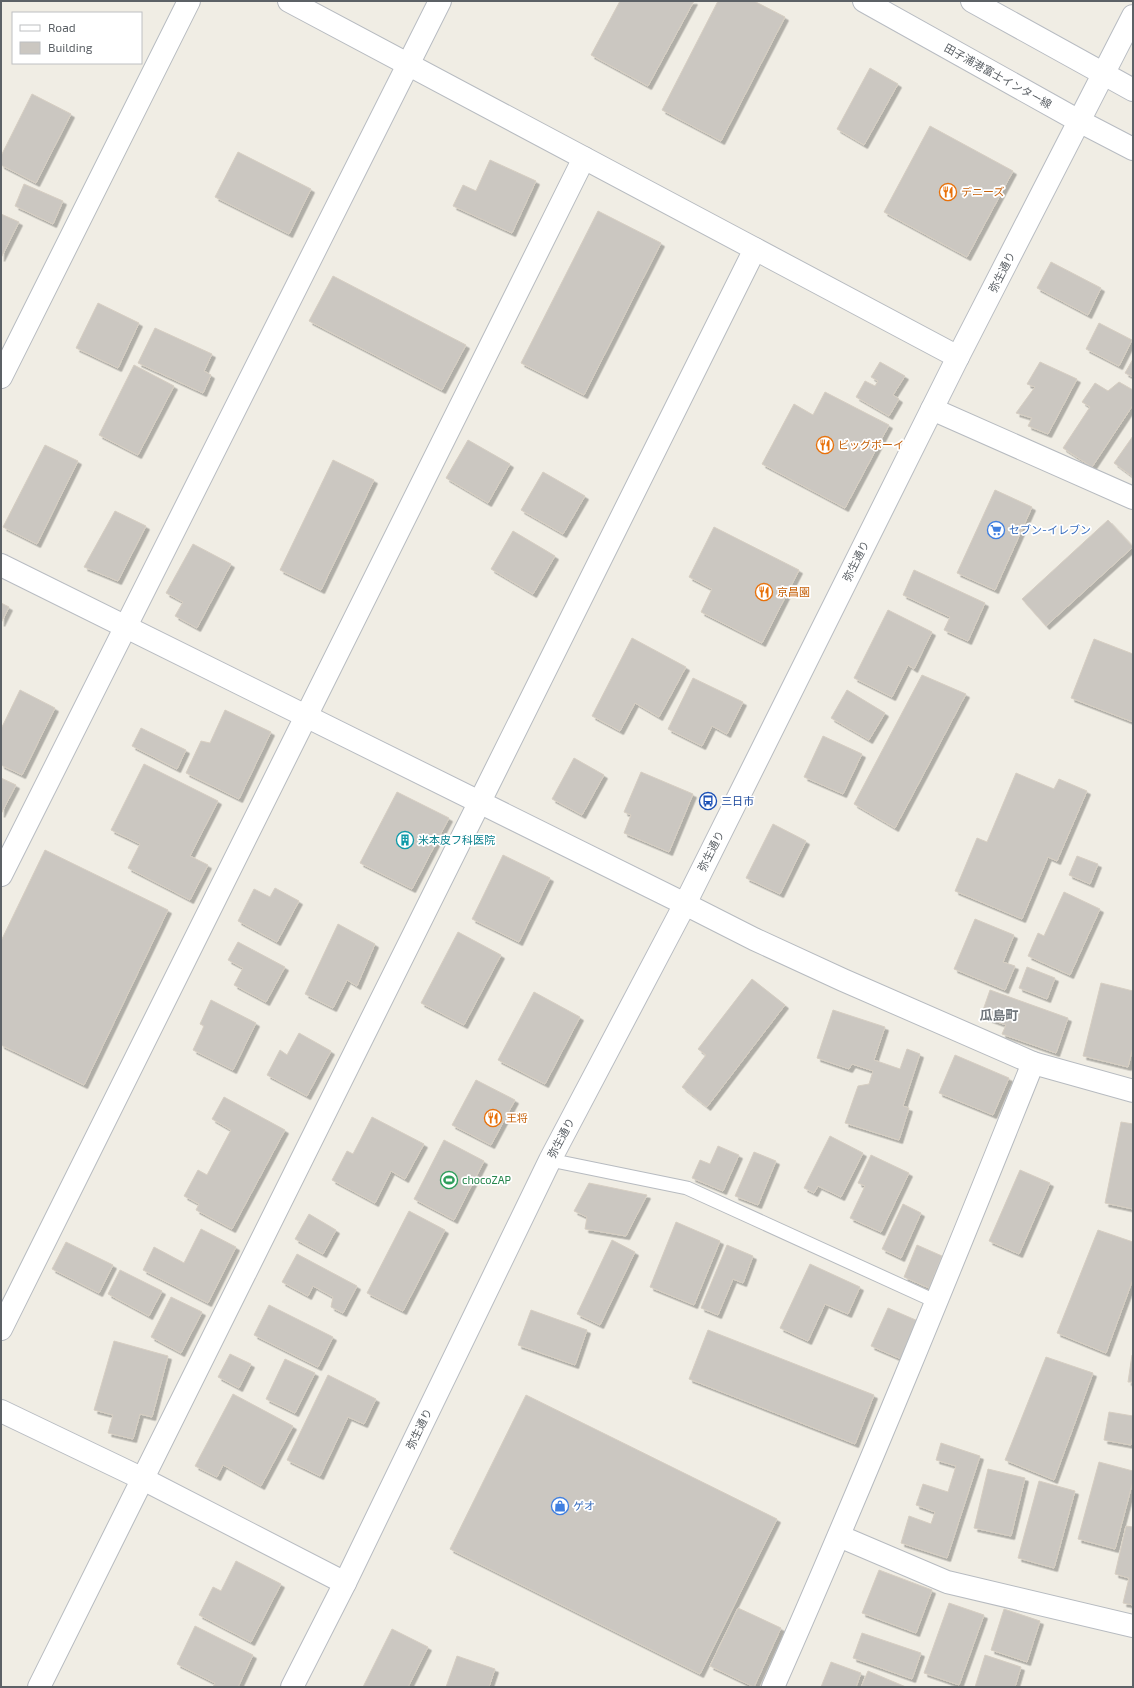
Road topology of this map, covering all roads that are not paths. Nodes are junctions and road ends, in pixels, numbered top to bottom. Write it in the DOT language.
graph roads {
  1 [pos="189,1"];
  2 [pos="289,1"];
  3 [pos="440,1"];
  4 [pos="864,1"];
  5 [pos="972,1"];
  6 [pos="1133,16"];
  7 [pos="408,64"];
  8 [pos="1103,74"];
  9 [pos="1133,90"];
  10 [pos="1079,121"];
  11 [pos="1133,149"];
  12 [pos="584,158"];
  13 [pos="755,249"];
  14 [pos="958,357"];
  15 [pos="1,377"];
  16 [pos="932,409"];
  17 [pos="1133,498"];
  18 [pos="1,565"];
  19 [pos="126,628"];
  20 [pos="306,717"];
  21 [pos="480,803"];
  22 [pos="1,875"];
  23 [pos="685,904"];
  24 [pos="1033,1063"];
  25 [pos="1133,1091"];
  26 [pos="550,1160"];
  27 [pos="937,1302"];
  28 [pos="1,1329"];
  29 [pos="1,1411"];
  30 [pos="143,1479"];
  31 [pos="839,1536"];
  32 [pos="345,1583"];
  33 [pos="1133,1626"];
  34 [pos="39,1687"];
  35 [pos="292,1687"];
  36 [pos="773,1687"];
  1 -- 15 [label="street"];
  2 -- 7 [label="street"];
  3 -- 7 [label="street"];
  4 -- 10 [label="street, 田子浦港富士インター線"];
  5 -- 8 [label="street"];
  6 -- 8 [label="street, 弥生通り"];
  7 -- 12 [label="street"];
  7 -- 19 [label="street"];
  8 -- 9 [label="street"];
  8 -- 10 [label="street, 弥生通り"];
  10 -- 11 [label="street, 田子浦港富士インター線"];
  10 -- 14 [label="street, 弥生通り"];
  12 -- 13 [label="street"];
  12 -- 20 [label="street"];
  13 -- 14 [label="street"];
  13 -- 21 [label="street"];
  14 -- 16 [label="street, 弥生通り"];
  16 -- 17 [label="street"];
  16 -- 23 [label="street, 弥生通り"];
  18 -- 19 [label="street"];
  19 -- 20 [label="street"];
  19 -- 22 [label="street"];
  20 -- 21 [label="street"];
  20 -- 28 [label="street"];
  21 -- 23 [label="street"];
  21 -- 30 [label="street"];
  23 -- 24 [label="street"];
  23 -- 26 [label="street, 弥生通り"];
  24 -- 25 [label="street"];
  24 -- 27 [label="street"];
  26 -- 27 [label="lane"];
  26 -- 32 [label="street, 弥生通り"];
  27 -- 31 [label="street"];
  29 -- 30 [label="street"];
  30 -- 32 [label="street"];
  30 -- 34 [label="street"];
  31 -- 33 [label="street"];
  31 -- 36 [label="street"];
  32 -- 35 [label="street, 弥生通り"];
}
